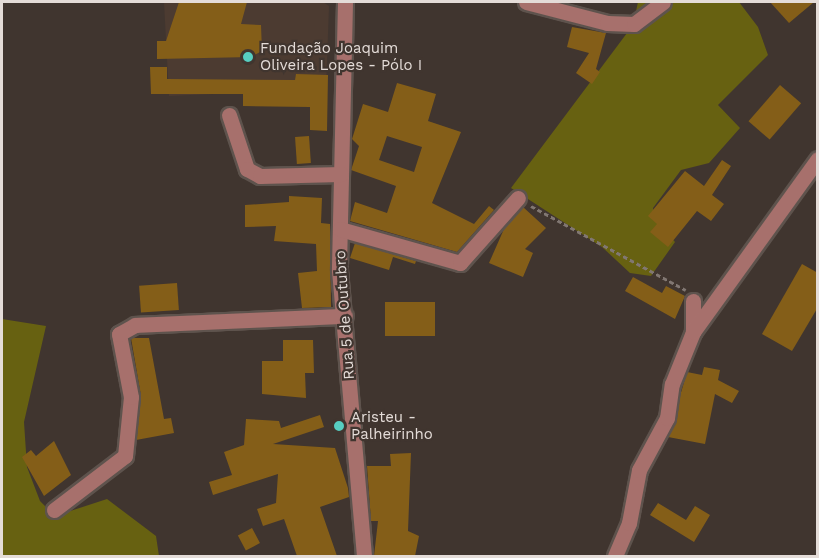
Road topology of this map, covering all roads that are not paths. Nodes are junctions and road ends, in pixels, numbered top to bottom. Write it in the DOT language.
graph roads {
  1 [pos="345,2"];
  2 [pos="526,2"];
  3 [pos="663,2"];
  4 [pos="229,115"];
  5 [pos="818,159"];
  6 [pos="341,174"];
  7 [pos="518,198"];
  8 [pos="340,229"];
  9 [pos="693,301"];
  10 [pos="345,316"];
  11 [pos="693,332"];
  12 [pos="54,510"];
  13 [pos="364,556"];
  14 [pos="615,556"];
  1 -- 6 [label="street, Rua 5 de Outubro"];
  2 -- 3 [label="street"];
  4 -- 6 [label="street"];
  5 -- 11 [label="street"];
  6 -- 8 [label="street, Rua 5 de Outubro"];
  7 -- 8 [label="street"];
  8 -- 10 [label="street, Rua 5 de Outubro"];
  9 -- 11 [label="street"];
  10 -- 12 [label="street"];
  10 -- 13 [label="street, Rua 5 de Outubro"];
  11 -- 14 [label="street"];
}
